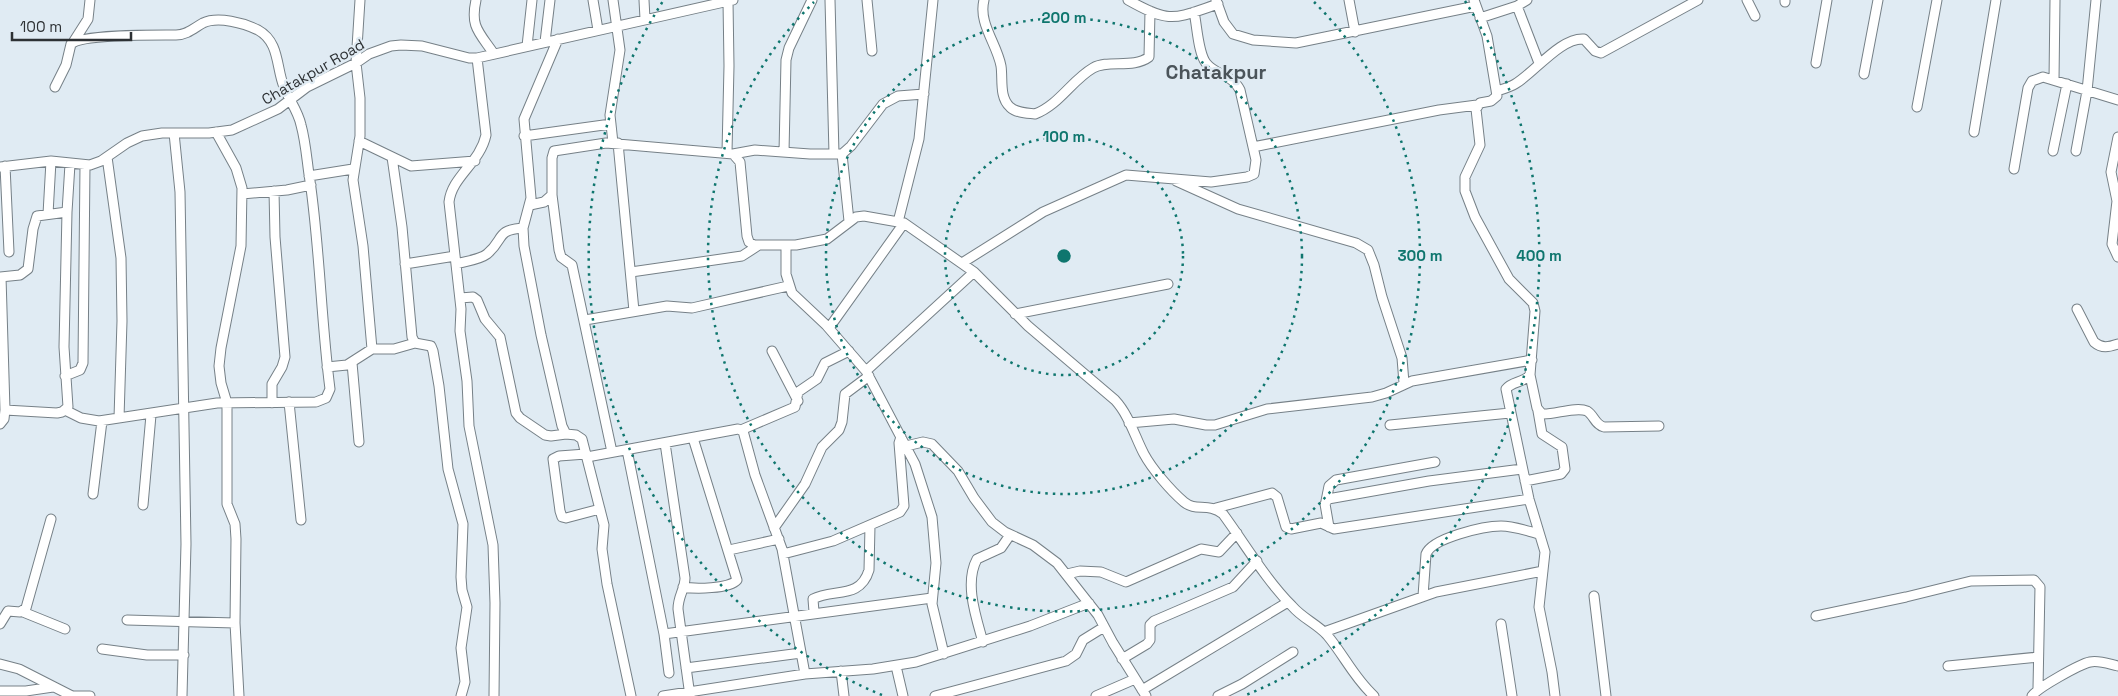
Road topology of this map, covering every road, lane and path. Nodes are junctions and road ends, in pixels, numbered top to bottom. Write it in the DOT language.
graph roads {
  1 [pos="90,0"];
  2 [pos="360,0"];
  3 [pos="476,0"];
  4 [pos="532,0"];
  5 [pos="550,0"];
  6 [pos="592,0"];
  7 [pos="613,0"];
  8 [pos="644,0"];
  9 [pos="812,0"];
  10 [pos="830,0"];
  11 [pos="867,0"];
  12 [pos="933,0"];
  13 [pos="984,0"];
  14 [pos="1128,0"];
  15 [pos="1349,0"];
  16 [pos="1527,0"];
  17 [pos="1698,0"];
  18 [pos="1747,0"];
  19 [pos="1827,0"];
  20 [pos="1878,0"];
  21 [pos="1937,0"];
  22 [pos="1996,0"];
  23 [pos="2055,0"];
  24 [pos="2096,0"];
  25 [pos="731,1"];
  26 [pos="1217,2"];
  27 [pos="1475,3"];
  28 [pos="699,4"];
  29 [pos="1517,6"];
  30 [pos="1150,12"];
  31 [pos="1194,12"];
  32 [pos="1755,16"];
  33 [pos="1480,18"];
  34 [pos="645,19"];
  35 [pos="616,26"];
  36 [pos="598,30"];
  37 [pos="1355,32"];
  38 [pos="558,39"];
  39 [pos="74,41"];
  40 [pos="545,42"];
  41 [pos="527,46"];
  42 [pos="872,51"];
  43 [pos="494,54"];
  44 [pos="477,58"];
  45 [pos="1816,62"];
  46 [pos="356,63"];
  47 [pos="1539,63"];
  48 [pos="1864,74"];
  49 [pos="2054,80"];
  50 [pos="2067,84"];
  51 [pos="55,87"];
  52 [pos="1497,91"];
  53 [pos="2087,91"];
  54 [pos="924,94"];
  55 [pos="291,100"];
  56 [pos="2118,100"];
  57 [pos="1477,105"];
  58 [pos="1917,106"];
  59 [pos="611,124"];
  60 [pos="216,132"];
  61 [pos="1974,132"];
  62 [pos="174,133"];
  63 [pos="524,136"];
  64 [pos="2118,136"];
  65 [pos="359,141"];
  66 [pos="615,143"];
  67 [pos="1253,147"];
  68 [pos="2053,151"];
  69 [pos="2076,151"];
  70 [pos="784,152"];
  71 [pos="730,153"];
  72 [pos="838,154"];
  73 [pos="107,157"];
  74 [pos="392,157"];
  75 [pos="51,161"];
  76 [pos="475,161"];
  77 [pos="70,164"];
  78 [pos="85,165"];
  79 [pos="3,166"];
  80 [pos="354,169"];
  81 [pos="2014,170"];
  82 [pos="1167,177"];
  83 [pos="310,180"];
  84 [pos="274,190"];
  85 [pos="242,194"];
  86 [pos="552,195"];
  87 [pos="530,205"];
  88 [pos="66,212"];
  89 [pos="48,214"];
  90 [pos="4,219"];
  91 [pos="850,221"];
  92 [pos="901,222"];
  93 [pos="523,228"];
  94 [pos="759,245"];
  95 [pos="786,245"];
  96 [pos="9,252"];
  97 [pos="2118,257"];
  98 [pos="456,260"];
  99 [pos="962,263"];
  100 [pos="405,264"];
  101 [pos="631,272"];
  102 [pos="974,272"];
  103 [pos="0,277"];
  104 [pos="1168,284"];
  105 [pos="788,286"];
  106 [pos="460,298"];
  107 [pos="2077,308"];
  108 [pos="634,311"];
  109 [pos="1015,314"];
  110 [pos="585,320"];
  111 [pos="829,328"];
  112 [pos="415,343"];
  113 [pos="2118,344"];
  114 [pos="372,349"];
  115 [pos="772,351"];
  116 [pos="849,351"];
  117 [pos="1532,360"];
  118 [pos="352,363"];
  119 [pos="327,367"];
  120 [pos="2,371"];
  121 [pos="867,374"];
  122 [pos="65,376"];
  123 [pos="1530,376"];
  124 [pos="1404,383"];
  125 [pos="798,401"];
  126 [pos="289,402"];
  127 [pos="227,403"];
  128 [pos="272,403"];
  129 [pos="183,409"];
  130 [pos="5,410"];
  131 [pos="66,410"];
  132 [pos="1538,411"];
  133 [pos="1510,413"];
  134 [pos="151,415"];
  135 [pos="119,418"];
  136 [pos="102,421"];
  137 [pos="1129,423"];
  138 [pos="0,424"];
  139 [pos="1390,425"];
  140 [pos="1658,426"];
  141 [pos="741,430"];
  142 [pos="566,434"];
  143 [pos="901,437"];
  144 [pos="694,438"];
  145 [pos="359,442"];
  146 [pos="665,443"];
  147 [pos="906,446"];
  148 [pos="627,450"];
  149 [pos="612,452"];
  150 [pos="586,456"];
  151 [pos="1435,462"];
  152 [pos="1522,469"];
  153 [pos="1525,481"];
  154 [pos="93,494"];
  155 [pos="1529,500"];
  156 [pos="1326,501"];
  157 [pos="143,505"];
  158 [pos="1216,508"];
  159 [pos="600,509"];
  160 [pos="52,519"];
  161 [pos="300,520"];
  162 [pos="870,526"];
  163 [pos="1329,527"];
  164 [pos="774,528"];
  165 [pos="1236,533"];
  166 [pos="1539,534"];
  167 [pos="1010,535"];
  168 [pos="779,539"];
  169 [pos="729,550"];
  170 [pos="783,554"];
  171 [pos="1257,561"];
  172 [pos="1543,572"];
  173 [pos="1067,574"];
  174 [pos="683,587"];
  175 [pos="1423,596"];
  176 [pos="1594,596"];
  177 [pos="932,598"];
  178 [pos="1288,602"];
  179 [pos="1089,603"];
  180 [pos="23,612"];
  181 [pos="814,612"];
  182 [pos="795,615"];
  183 [pos="1816,616"];
  184 [pos="127,620"];
  185 [pos="185,621"];
  186 [pos="235,623"];
  187 [pos="0,624"];
  188 [pos="1501,624"];
  189 [pos="1104,627"];
  190 [pos="65,628"];
  191 [pos="682,632"];
  192 [pos="1324,632"];
  193 [pos="664,634"];
  194 [pos="983,642"];
  195 [pos="102,649"];
  196 [pos="1293,652"];
  197 [pos="802,653"];
  198 [pos="184,654"];
  199 [pos="944,654"];
  200 [pos="2038,657"];
  201 [pos="1122,659"];
  202 [pos="0,664"];
  203 [pos="896,666"];
  204 [pos="1948,666"];
  205 [pos="2118,666"];
  206 [pos="686,668"];
  207 [pos="841,671"];
  208 [pos="669,672"];
  209 [pos="805,674"];
  210 [pos="1135,679"];
  211 [pos="54,687"];
  212 [pos="2038,688"];
  213 [pos="0,691"];
  214 [pos="1144,693"];
  215 [pos="690,694"];
  216 [pos="73,696"];
  217 [pos="90,696"];
  218 [pos="182,696"];
  219 [pos="239,696"];
  220 [pos="461,696"];
  221 [pos="494,696"];
  222 [pos="631,696"];
  223 [pos="663,696"];
  224 [pos="844,696"];
  225 [pos="903,696"];
  226 [pos="935,696"];
  227 [pos="1096,696"];
  228 [pos="1218,696"];
  229 [pos="1374,696"];
  230 [pos="1512,696"];
  231 [pos="1555,696"];
  232 [pos="1606,696"];
  233 [pos="2032,696"];
  1 -- 39 [label="street"];
  2 -- 46 [label="street"];
  3 -- 43 [label="street"];
  4 -- 41 [label="street"];
  5 -- 40 [label="street"];
  6 -- 36 [label="street"];
  7 -- 35 [label="street"];
  8 -- 34 [label="street"];
  9 -- 70 [label="street"];
  10 -- 72 [label="street"];
  11 -- 42 [label="street"];
  12 -- 54 [label="street"];
  13 -- 30 [label="street"];
  14 -- 30 [label="street"];
  15 -- 37 [label="street"];
  16 -- 29 [label="street"];
  17 -- 47 [label="street"];
  18 -- 32 [label="street"];
  19 -- 45 [label="street"];
  20 -- 48 [label="street"];
  21 -- 58 [label="street"];
  22 -- 61 [label="street"];
  23 -- 49 [label="street"];
  24 -- 53 [label="street"];
  25 -- 28 [label="street, Chatakpur Road"];
  25 -- 71 [label="street"];
  26 -- 31 [label="street"];
  26 -- 37 [label="street"];
  27 -- 33 [label="street"];
  27 -- 37 [label="street"];
  28 -- 34 [label="street, Chatakpur Road"];
  29 -- 33 [label="street"];
  29 -- 47 [label="street"];
  30 -- 31 [label="street"];
  31 -- 67 [label="street"];
  33 -- 52 [label="street"];
  34 -- 35 [label="street, Chatakpur Road"];
  35 -- 36 [label="street, Chatakpur Road"];
  35 -- 59 [label="street"];
  36 -- 38 [label="street, Chatakpur Road"];
  38 -- 40 [label="street, Chatakpur Road"];
  38 -- 63 [label="street"];
  39 -- 51 [label="street"];
  39 -- 55 [label="street"];
  40 -- 41 [label="street, Chatakpur Road"];
  41 -- 43 [label="street, Chatakpur Road"];
  43 -- 44 [label="street, Chatakpur Road"];
  44 -- 46 [label="street, Chatakpur Road"];
  44 -- 76 [label="street"];
  46 -- 55 [label="street, Chatakpur Road"];
  46 -- 65 [label="street"];
  47 -- 52 [label="street"];
  49 -- 50 [label="street"];
  49 -- 81 [label="street"];
  50 -- 53 [label="street"];
  50 -- 68 [label="street"];
  52 -- 57 [label="street"];
  53 -- 56 [label="street"];
  53 -- 69 [label="street"];
  54 -- 72 [label="street"];
  54 -- 92 [label="street"];
  55 -- 60 [label="street, Chatakpur Road"];
  55 -- 83 [label="street"];
  57 -- 67 [label="street"];
  57 -- 117 [label="street"];
  59 -- 63 [label="street"];
  59 -- 66 [label="street"];
  60 -- 62 [label="street, Chatakpur Road"];
  60 -- 85 [label="street"];
  62 -- 73 [label="street, Chatakpur Road"];
  62 -- 129 [label="street"];
  63 -- 87 [label="street"];
  64 -- 97 [label="street"];
  65 -- 74 [label="street"];
  65 -- 80 [label="street"];
  66 -- 71 [label="street"];
  66 -- 86 [label="street"];
  66 -- 101 [label="street"];
  67 -- 82 [label="street"];
  70 -- 71 [label="street"];
  70 -- 72 [label="street"];
  71 -- 94 [label="street"];
  72 -- 91 [label="street"];
  73 -- 78 [label="street, Chatakpur Road"];
  73 -- 135 [label="street"];
  74 -- 76 [label="street"];
  74 -- 100 [label="street"];
  75 -- 77 [label="street, Chatakpur Road"];
  75 -- 79 [label="street, Chatakpur Road"];
  75 -- 89 [label="street"];
  76 -- 98 [label="street"];
  77 -- 78 [label="street, Chatakpur Road"];
  77 -- 88 [label="street"];
  78 -- 122 [label="street"];
  79 -- 90 [label="street"];
  80 -- 83 [label="street"];
  80 -- 114 [label="street"];
  82 -- 99 [label="street"];
  82 -- 124 [label="street"];
  83 -- 84 [label="street"];
  83 -- 119 [label="street"];
  84 -- 85 [label="street"];
  84 -- 128 [label="street"];
  85 -- 127 [label="street"];
  86 -- 87 [label="street"];
  86 -- 110 [label="street"];
  87 -- 93 [label="street"];
  88 -- 89 [label="street"];
  88 -- 122 [label="street"];
  89 -- 103 [label="street"];
  90 -- 96 [label="street"];
  91 -- 92 [label="street"];
  91 -- 95 [label="street"];
  92 -- 99 [label="street"];
  92 -- 111 [label="street"];
  93 -- 98 [label="street"];
  93 -- 142 [label="street"];
  94 -- 95 [label="street"];
  94 -- 101 [label="street"];
  95 -- 105 [label="street"];
  98 -- 100 [label="street"];
  98 -- 106 [label="street"];
  99 -- 102 [label="street"];
  100 -- 112 [label="street"];
  101 -- 108 [label="street"];
  102 -- 109 [label="street"];
  102 -- 121 [label="street"];
  103 -- 120 [label="street"];
  104 -- 109 [label="street"];
  105 -- 108 [label="street"];
  105 -- 111 [label="street"];
  106 -- 142 [label="street"];
  106 -- 221 [label="street"];
  107 -- 113 [label="street"];
  108 -- 110 [label="street"];
  109 -- 137 [label="street"];
  110 -- 149 [label="street"];
  111 -- 116 [label="street"];
  112 -- 114 [label="street"];
  112 -- 220 [label="street"];
  114 -- 118 [label="street"];
  115 -- 125 [label="street"];
  116 -- 121 [label="street"];
  116 -- 125 [label="street"];
  117 -- 123 [label="street"];
  117 -- 124 [label="street"];
  118 -- 119 [label="street"];
  118 -- 145 [label="street"];
  119 -- 126 [label="street"];
  120 -- 130 [label="street"];
  121 -- 143 [label="street"];
  121 -- 164 [label="street"];
  122 -- 131 [label="street"];
  123 -- 132 [label="street"];
  123 -- 133 [label="street"];
  124 -- 137 [label="street"];
  125 -- 141 [label="street"];
  126 -- 128 [label="street"];
  126 -- 161 [label="street"];
  127 -- 128 [label="street"];
  127 -- 129 [label="street"];
  127 -- 186 [label="street"];
  129 -- 134 [label="street"];
  129 -- 185 [label="street"];
  130 -- 131 [label="street"];
  130 -- 138 [label="street"];
  131 -- 136 [label="street"];
  132 -- 140 [label="street"];
  132 -- 153 [label="street"];
  133 -- 139 [label="street"];
  133 -- 152 [label="street"];
  134 -- 135 [label="street"];
  134 -- 157 [label="street"];
  135 -- 136 [label="street"];
  136 -- 154 [label="street"];
  137 -- 158 [label="street"];
  141 -- 144 [label="street"];
  141 -- 164 [label="street"];
  142 -- 150 [label="street"];
  143 -- 147 [label="street"];
  143 -- 162 [label="street"];
  144 -- 146 [label="street"];
  144 -- 169 [label="street"];
  146 -- 148 [label="street"];
  146 -- 174 [label="street"];
  147 -- 167 [label="street"];
  147 -- 177 [label="street"];
  148 -- 149 [label="street"];
  148 -- 193 [label="street"];
  149 -- 150 [label="street"];
  150 -- 159 [label="street"];
  150 -- 159 [label="street"];
  151 -- 156 [label="street"];
  152 -- 153 [label="street"];
  152 -- 156 [label="street"];
  153 -- 155 [label="street"];
  155 -- 163 [label="street"];
  155 -- 166 [label="street"];
  156 -- 163 [label="street"];
  158 -- 163 [label="street"];
  158 -- 165 [label="street"];
  159 -- 222 [label="street"];
  160 -- 180 [label="street"];
  162 -- 170 [label="street"];
  162 -- 181 [label="street"];
  164 -- 168 [label="street"];
  165 -- 171 [label="street"];
  165 -- 173 [label="street"];
  166 -- 172 [label="street"];
  166 -- 175 [label="street"];
  167 -- 173 [label="street"];
  167 -- 194 [label="street"];
  168 -- 169 [label="street"];
  168 -- 170 [label="street"];
  169 -- 174 [label="street"];
  170 -- 182 [label="street"];
  171 -- 178 [label="street"];
  171 -- 201 [label="street"];
  172 -- 175 [label="street"];
  172 -- 231 [label="street"];
  173 -- 179 [label="street"];
  174 -- 191 [label="street"];
  175 -- 192 [label="street"];
  176 -- 232 [label="street"];
  177 -- 181 [label="street"];
  177 -- 199 [label="street"];
  178 -- 192 [label="street"];
  178 -- 214 [label="street"];
  179 -- 189 [label="street"];
  179 -- 194 [label="street"];
  180 -- 187 [label="street"];
  180 -- 190 [label="street"];
  181 -- 182 [label="street"];
  182 -- 191 [label="street"];
  182 -- 197 [label="street"];
  183 -- 200 [label="street"];
  184 -- 185 [label="street"];
  185 -- 186 [label="street"];
  185 -- 198 [label="street"];
  186 -- 219 [label="street"];
  188 -- 230 [label="street"];
  189 -- 201 [label="street"];
  189 -- 226 [label="street"];
  191 -- 193 [label="street"];
  191 -- 206 [label="street"];
  192 -- 229 [label="street"];
  193 -- 208 [label="street"];
  194 -- 199 [label="street"];
  195 -- 198 [label="street"];
  196 -- 228 [label="street"];
  197 -- 206 [label="street"];
  197 -- 209 [label="street"];
  198 -- 218 [label="street"];
  199 -- 203 [label="street"];
  200 -- 204 [label="street"];
  200 -- 212 [label="street"];
  201 -- 210 [label="street"];
  202 -- 211 [label="street"];
  203 -- 207 [label="street"];
  203 -- 225 [label="street"];
  205 -- 212 [label="street"];
  206 -- 215 [label="street"];
  207 -- 209 [label="street"];
  207 -- 224 [label="street"];
  209 -- 215 [label="street"];
  210 -- 214 [label="street"];
  210 -- 227 [label="street"];
  211 -- 213 [label="street"];
  211 -- 216 [label="street"];
  212 -- 233 [label="street"];
  215 -- 223 [label="street"];
  216 -- 217 [label="street"];
}
